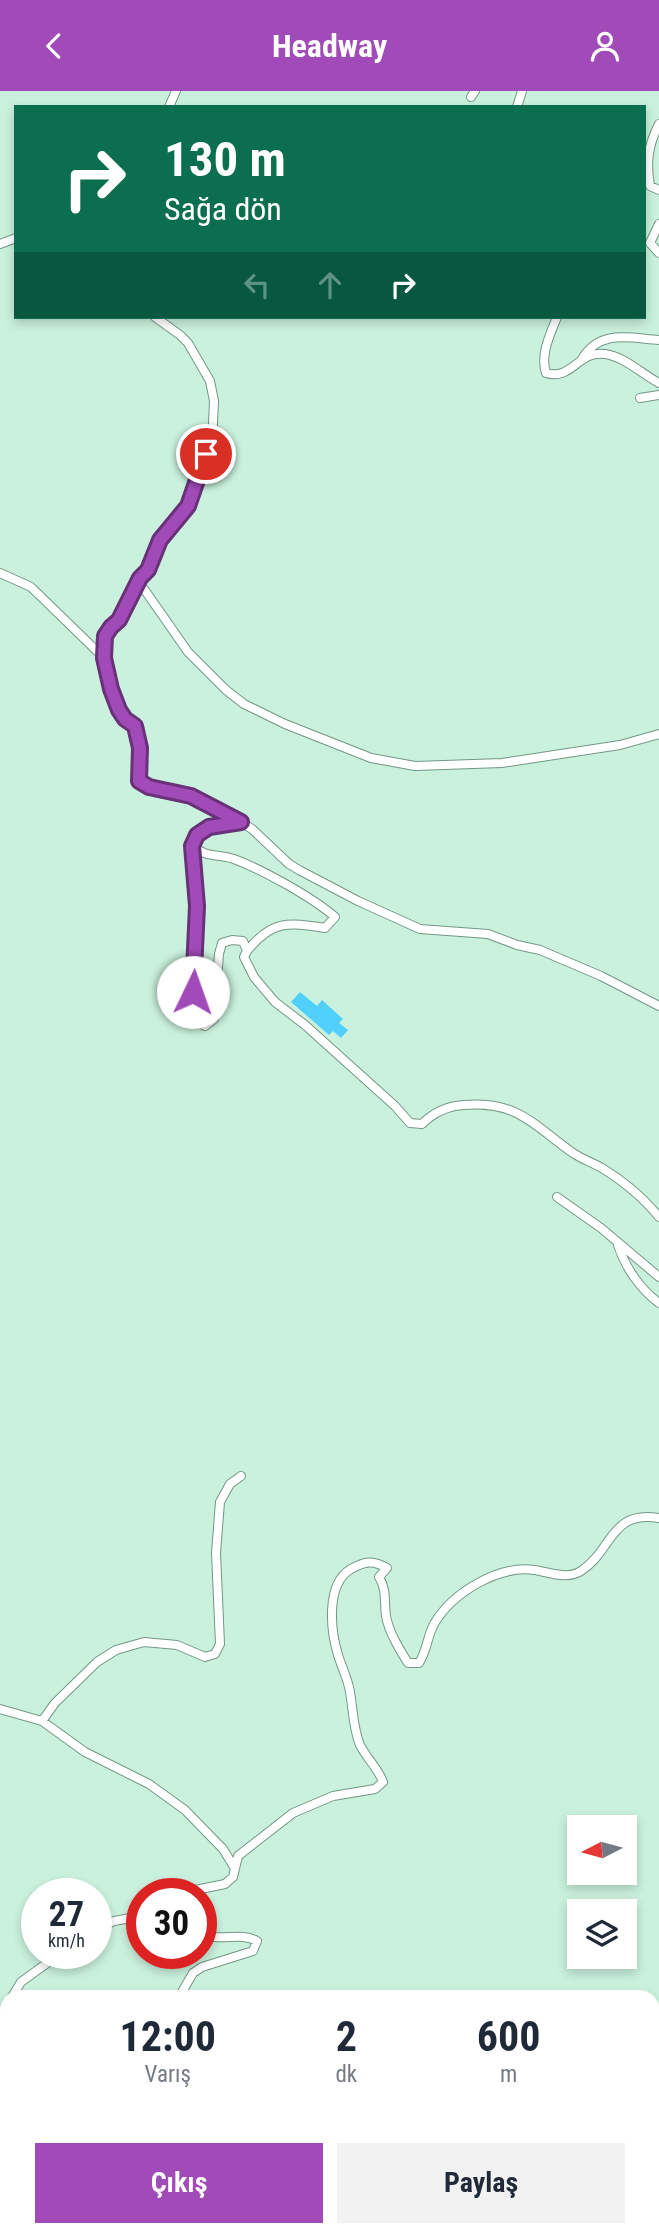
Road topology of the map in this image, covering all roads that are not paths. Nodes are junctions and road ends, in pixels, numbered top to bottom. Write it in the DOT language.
graph roads {
  1 [pos="659,124"];
  2 [pos="659,190"];
  3 [pos="659,224"];
  4 [pos="659,253"];
  5 [pos="158,319"];
  6 [pos="555,319"];
  7 [pos="659,339"];
  8 [pos="582,359"];
  9 [pos="659,383"];
  10 [pos="659,395"];
  11 [pos="640,398"];
  12 [pos="0,573"];
  13 [pos="134,591"];
  14 [pos="104,658"];
  15 [pos="659,734"];
  16 [pos="241,822"];
  17 [pos="192,846"];
  18 [pos="247,951"];
  19 [pos="659,1006"];
  20 [pos="557,1197"];
  21 [pos="659,1217"];
  22 [pos="617,1242"];
  23 [pos="659,1277"];
  24 [pos="659,1303"];
  25 [pos="241,1476"];
  26 [pos="659,1517"];
  27 [pos="0,1709"];
  28 [pos="42,1721"];
  29 [pos="234,1867"];
  30 [pos="217,1886"];
  31 [pos="217,1938"];
  32 [pos="217,1961"];
  33 [pos="39,1969"];
  34 [pos="201,1969"];
  35 [pos="16,1990"];
  36 [pos="183,1990"];
  1 -- 2 [label="street"];
  3 -- 4 [label="street"];
  5 -- 13 [label="street"];
  6 -- 8 [label="street"];
  7 -- 8 [label="street"];
  8 -- 9 [label="street"];
  10 -- 11 [label="street"];
  12 -- 14 [label="street"];
  13 -- 14 [label="street"];
  13 -- 15 [label="street"];
  14 -- 16 [label="street"];
  16 -- 17 [label="street"];
  16 -- 19 [label="street"];
  17 -- 18 [label="street"];
  17 -- 18 [label="street"];
  18 -- 21 [label="street"];
  20 -- 22 [label="street"];
  22 -- 23 [label="street"];
  22 -- 24 [label="street"];
  25 -- 28 [label="street"];
  26 -- 29 [label="street"];
  27 -- 28 [label="street"];
  28 -- 29 [label="street"];
  29 -- 30 [label="street"];
  31 -- 32 [label="street"];
  33 -- 35 [label="street"];
  34 -- 36 [label="street"];
}
